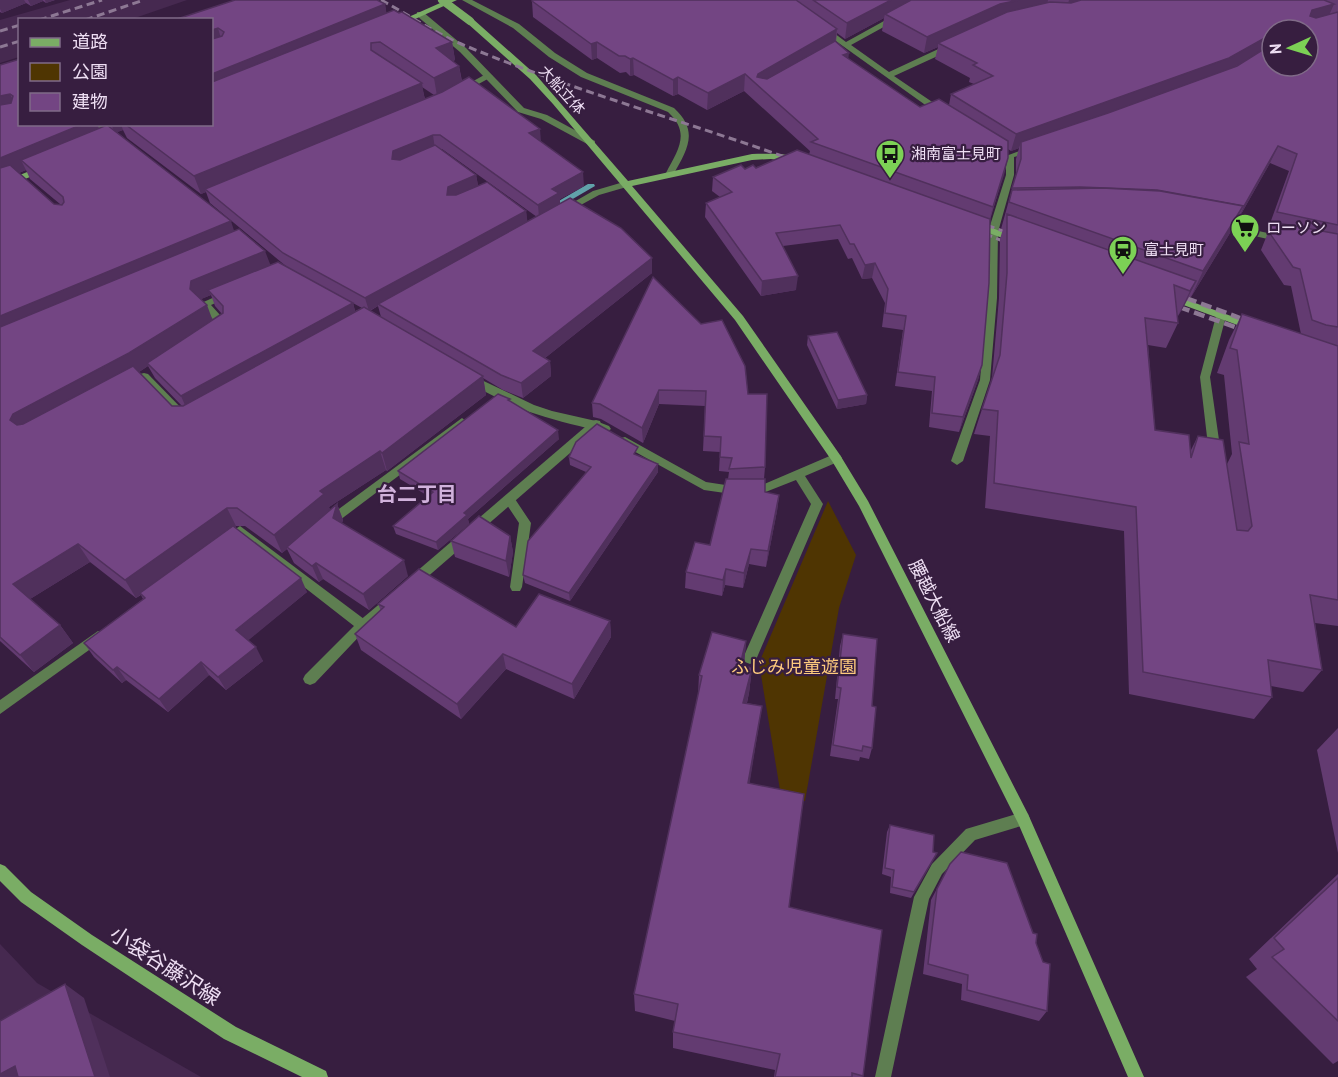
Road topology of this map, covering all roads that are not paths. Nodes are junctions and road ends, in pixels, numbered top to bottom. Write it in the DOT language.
graph roads {
  1 [pos="442,0"];
  2 [pos="453,0"];
  3 [pos="466,0"];
  4 [pos="908,11"];
  5 [pos="420,14"];
  6 [pos="812,22"];
  7 [pos="386,28"];
  8 [pos="957,44"];
  9 [pos="846,45"];
  10 [pos="836,51"];
  11 [pos="888,75"];
  12 [pos="489,76"];
  13 [pos="450,96"];
  14 [pos="951,119"];
  15 [pos="100,126"];
  16 [pos="121,140"];
  17 [pos="592,143"];
  18 [pos="103,144"];
  19 [pos="1044,145"];
  20 [pos="1000,150"];
  21 [pos="1010,156"];
  22 [pos="806,162"];
  23 [pos="52,165"];
  24 [pos="670,173"];
  25 [pos="21,177"];
  26 [pos="29,184"];
  27 [pos="627,184"];
  28 [pos="0,186"];
  29 [pos="999,211"];
  30 [pos="1011,211"];
  31 [pos="557,215"];
  32 [pos="970,223"];
  33 [pos="1210,224"];
  34 [pos="993,232"];
  35 [pos="1287,240"];
  36 [pos="1025,244"];
  37 [pos="233,292"];
  38 [pos="1167,296"];
  39 [pos="1221,316"];
  40 [pos="1264,331"];
  41 [pos="214,332"];
  42 [pos="154,370"];
  43 [pos="458,371"];
  44 [pos="144,377"];
  45 [pos="134,382"];
  46 [pos="197,414"];
  47 [pos="470,416"];
  48 [pos="596,424"];
  49 [pos="836,458"];
  50 [pos="957,461"];
  51 [pos="1217,469"];
  52 [pos="798,474"];
  53 [pos="509,499"];
  54 [pos="317,533"];
  55 [pos="221,545"];
  56 [pos="516,587"];
  57 [pos="363,626"];
  58 [pos="106,630"];
  59 [pos="750,658"];
  60 [pos="310,679"];
  61 [pos="0,708"];
  62 [pos="1023,819"];
  63 [pos="0,871"];
  64 [pos="320,1077"];
  65 [pos="883,1077"];
  66 [pos="1136,1077"];
  1 -- 17 [label="main road, 大船立体, bridge"];
  2 -- 5 [label="main road"];
  3 -- 24 [label="street"];
  4 -- 9 [label="street"];
  5 -- 7 [label="main road"];
  5 -- 12 [label="street"];
  6 -- 9 [label="street"];
  8 -- 11 [label="street"];
  9 -- 10 [label="street"];
  9 -- 11 [label="street"];
  11 -- 14 [label="street"];
  12 -- 13 [label="street"];
  12 -- 17 [label="street"];
  15 -- 16 [label="street"];
  16 -- 18 [label="main road"];
  17 -- 27 [label="main road, 大船立体"];
  19 -- 21 [label="street"];
  20 -- 21 [label="street"];
  21 -- 29 [label="street"];
  22 -- 24 [label="main road"];
  23 -- 25 [label="main road"];
  24 -- 27 [label="main road"];
  25 -- 26 [label="street"];
  25 -- 28 [label="main road"];
  27 -- 31 [label="street"];
  27 -- 49 [label="main road, 腰越大船線"];
  29 -- 30 [label="street"];
  29 -- 34 [label="street"];
  32 -- 34 [label="main road"];
  33 -- 35 [label="street"];
  34 -- 36 [label="main road"];
  34 -- 50 [label="street"];
  37 -- 41 [label="street"];
  38 -- 39 [label="main road"];
  39 -- 40 [label="main road"];
  39 -- 51 [label="street"];
  42 -- 44 [label="street"];
  43 -- 48 [label="street"];
  44 -- 45 [label="street"];
  44 -- 46 [label="street"];
  47 -- 54 [label="street"];
  48 -- 52 [label="street"];
  48 -- 53 [label="street"];
  49 -- 52 [label="street"];
  49 -- 62 [label="main road, 腰越大船線"];
  52 -- 59 [label="street"];
  53 -- 56 [label="street"];
  53 -- 57 [label="street"];
  55 -- 57 [label="street"];
  57 -- 60 [label="street"];
  58 -- 61 [label="street"];
  62 -- 65 [label="street"];
  62 -- 66 [label="main road, 腰越大船線"];
  63 -- 64 [label="main road, 小袋谷藤沢線"];
}
